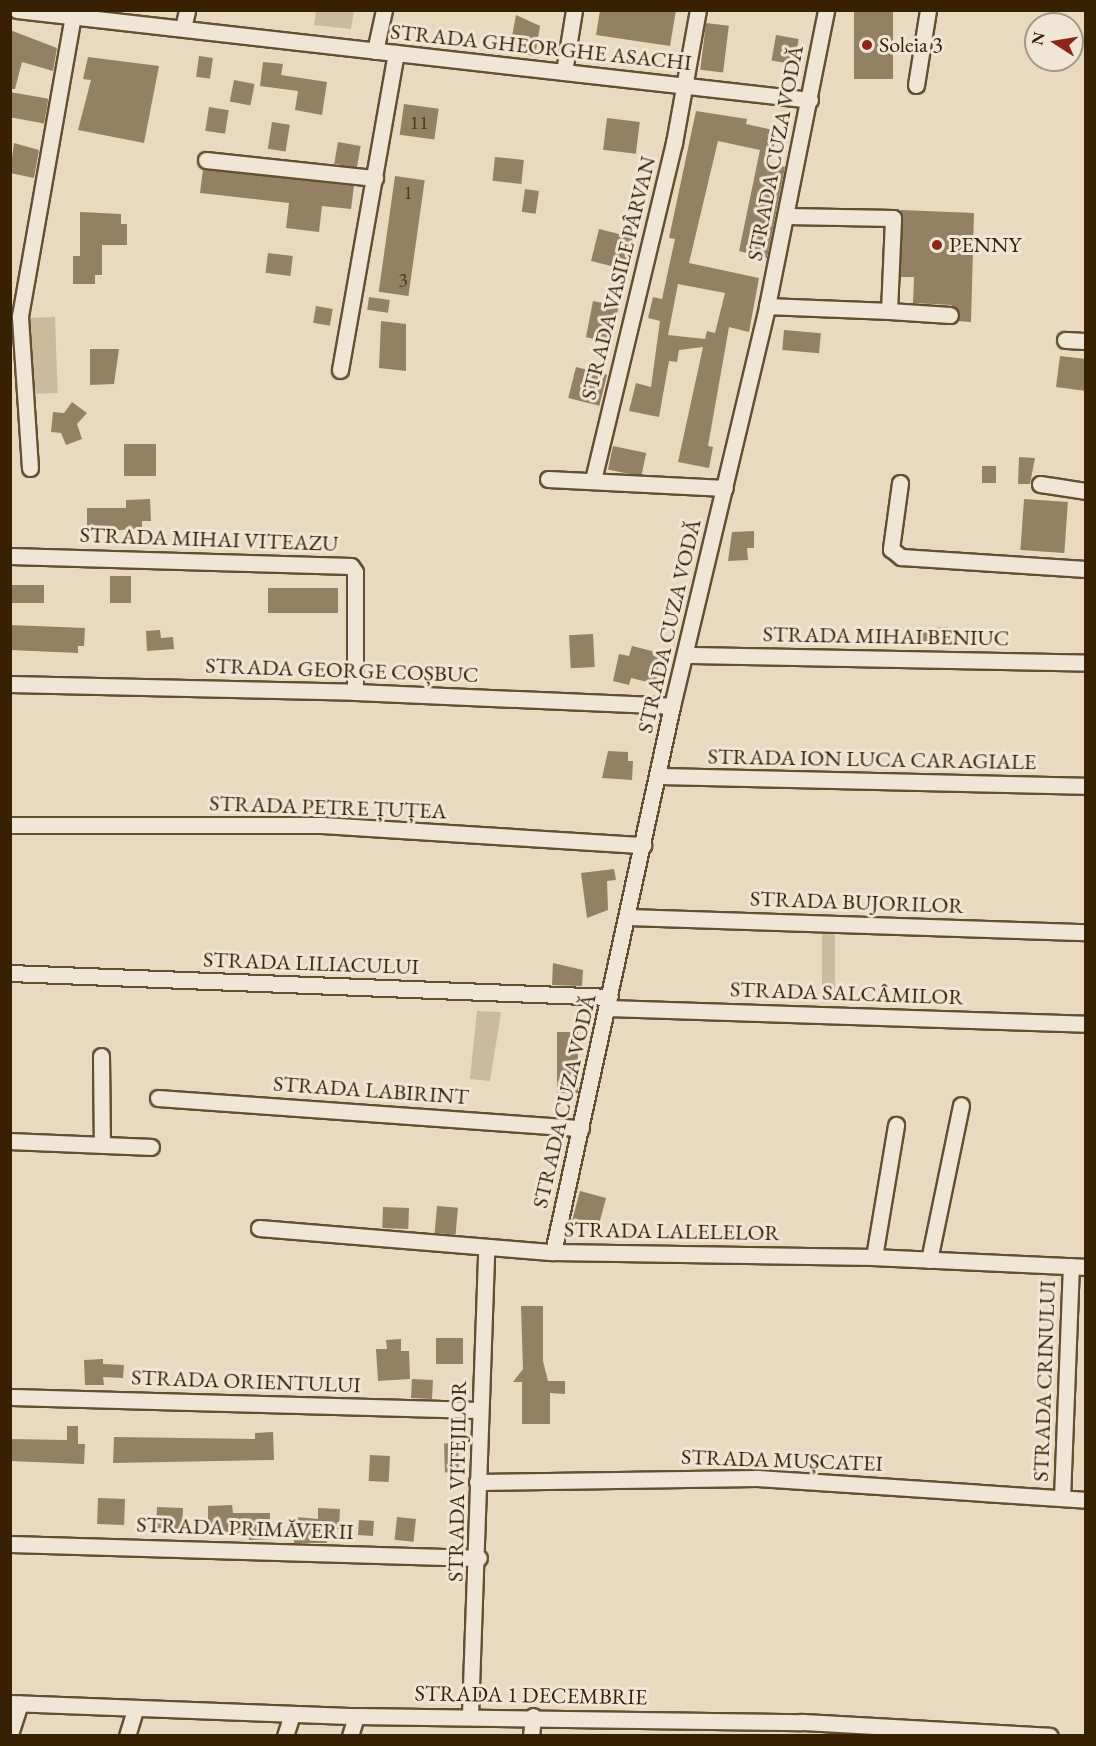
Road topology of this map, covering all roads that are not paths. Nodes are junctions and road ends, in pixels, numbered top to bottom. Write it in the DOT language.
graph roads {
  1 [pos="17,10"];
  2 [pos="188,10"];
  3 [pos="384,10"];
  4 [pos="574,10"];
  5 [pos="698,10"];
  6 [pos="826,10"];
  7 [pos="928,10"];
  8 [pos="73,14"];
  9 [pos="183,28"];
  10 [pos="375,51"];
  11 [pos="396,54"];
  12 [pos="564,72"];
  13 [pos="916,85"];
  14 [pos="685,86"];
  15 [pos="810,100"];
  16 [pos="206,160"];
  17 [pos="375,178"];
  18 [pos="787,216"];
  19 [pos="767,306"];
  20 [pos="889,311"];
  21 [pos="950,315"];
  22 [pos="1065,340"];
  23 [pos="1086,341"];
  24 [pos="340,370"];
  25 [pos="30,468"];
  26 [pos="548,479"];
  27 [pos="593,480"];
  28 [pos="900,483"];
  29 [pos="1040,484"];
  30 [pos="725,488"];
  31 [pos="1086,491"];
  32 [pos="10,556"];
  33 [pos="1086,569"];
  34 [pos="686,655"];
  35 [pos="1086,663"];
  36 [pos="10,684"];
  37 [pos="355,692"];
  38 [pos="672,706"];
  39 [pos="657,776"];
  40 [pos="1086,786"];
  41 [pos="10,825"];
  42 [pos="643,845"];
  43 [pos="628,917"];
  44 [pos="1086,932"];
  45 [pos="10,973"];
  46 [pos="609,1003"];
  47 [pos="1086,1024"];
  48 [pos="101,1056"];
  49 [pos="158,1098"];
  50 [pos="961,1105"];
  51 [pos="896,1125"];
  52 [pos="581,1128"];
  53 [pos="10,1141"];
  54 [pos="102,1146"];
  55 [pos="151,1147"];
  56 [pos="259,1228"];
  57 [pos="486,1248"];
  58 [pos="553,1252"];
  59 [pos="874,1257"];
  60 [pos="929,1260"];
  61 [pos="1078,1267"];
  62 [pos="10,1397"];
  63 [pos="480,1410"];
  64 [pos="477,1482"];
  65 [pos="1062,1498"];
  66 [pos="1086,1500"];
  67 [pos="10,1544"];
  68 [pos="479,1558"];
  69 [pos="15,1703"];
  70 [pos="135,1709"];
  71 [pos="292,1714"];
  72 [pos="470,1715"];
  73 [pos="356,1716"];
  74 [pos="533,1716"];
  75 [pos="802,1729"];
  76 [pos="10,1734"];
  77 [pos="1048,1735"];
  78 [pos="127,1736"];
  79 [pos="285,1736"];
  80 [pos="350,1736"];
  81 [pos="531,1736"];
  1 -- 8 [label="street, STRADA GHEORGHE ASACHI"];
  2 -- 9 [label="street"];
  3 -- 10 [label="street"];
  4 -- 12 [label="street"];
  5 -- 14 [label="street, STRADA VASILE PÂRVAN"];
  6 -- 15 [label="street, STRADA CUZA VODĂ"];
  7 -- 13 [label="street"];
  8 -- 9 [label="street, STRADA GHEORGHE ASACHI"];
  8 -- 25 [label="street"];
  9 -- 10 [label="street, STRADA GHEORGHE ASACHI"];
  10 -- 11 [label="street, STRADA GHEORGHE ASACHI"];
  11 -- 12 [label="street, STRADA GHEORGHE ASACHI"];
  11 -- 17 [label="street"];
  12 -- 14 [label="street, STRADA GHEORGHE ASACHI"];
  14 -- 15 [label="street, STRADA GHEORGHE ASACHI"];
  14 -- 27 [label="street, STRADA VASILE PÂRVAN"];
  15 -- 18 [label="street, STRADA CUZA VODĂ"];
  16 -- 17 [label="street"];
  17 -- 24 [label="street"];
  18 -- 19 [label="street, STRADA CUZA VODĂ"];
  18 -- 20 [label="street"];
  19 -- 20 [label="street"];
  19 -- 30 [label="street, STRADA CUZA VODĂ"];
  20 -- 21 [label="street"];
  22 -- 23 [label="street"];
  26 -- 27 [label="street"];
  27 -- 30 [label="street"];
  28 -- 33 [label="street"];
  29 -- 31 [label="street"];
  30 -- 34 [label="street, STRADA CUZA VODĂ"];
  32 -- 37 [label="street, STRADA MIHAI VITEAZU"];
  34 -- 35 [label="street, STRADA MIHAI BENIUC"];
  34 -- 38 [label="street, STRADA CUZA VODĂ"];
  36 -- 37 [label="street, STRADA GEORGE COȘBUC"];
  37 -- 38 [label="street, STRADA GEORGE COȘBUC"];
  38 -- 39 [label="street, STRADA CUZA VODĂ"];
  39 -- 40 [label="street, STRADA ION LUCA CARAGIALE"];
  39 -- 42 [label="street, STRADA CUZA VODĂ"];
  41 -- 42 [label="street, STRADA PETRE ȚUȚEA"];
  42 -- 43 [label="street, STRADA CUZA VODĂ"];
  43 -- 44 [label="street, STRADA BUJORILOR"];
  43 -- 46 [label="street, STRADA CUZA VODĂ"];
  45 -- 46 [label="street, STRADA LILIACULUI"];
  46 -- 47 [label="street, STRADA SALCÂMILOR"];
  46 -- 52 [label="street, STRADA CUZA VODĂ"];
  48 -- 54 [label="street"];
  49 -- 52 [label="street, STRADA LABIRINT"];
  50 -- 60 [label="street"];
  51 -- 59 [label="street"];
  52 -- 58 [label="street, STRADA CUZA VODĂ"];
  53 -- 54 [label="street"];
  54 -- 55 [label="street"];
  56 -- 57 [label="street, STRADA LALELELOR"];
  57 -- 58 [label="street, STRADA LALELELOR"];
  57 -- 63 [label="street, STRADA VITEJILOR"];
  58 -- 59 [label="street, STRADA LALELELOR"];
  59 -- 60 [label="street, STRADA LALELELOR"];
  60 -- 61 [label="street, STRADA LALELELOR"];
  61 -- 65 [label="street, STRADA CRINULUI"];
  62 -- 63 [label="street, STRADA ORIENTULUI"];
  63 -- 64 [label="street, STRADA VITEJILOR"];
  64 -- 65 [label="street, STRADA MUȘCATEI"];
  64 -- 68 [label="street, STRADA VITEJILOR"];
  65 -- 66 [label="street, STRADA MUȘCATEI"];
  67 -- 68 [label="street, STRADA PRIMĂVERII"];
  68 -- 72 [label="street, STRADA VITEJILOR"];
  69 -- 70 [label="street, STRADA 1 DECEMBRIE"];
  69 -- 76 [label="street"];
  70 -- 71 [label="street, STRADA 1 DECEMBRIE"];
  70 -- 78 [label="street"];
  71 -- 73 [label="street, STRADA 1 DECEMBRIE"];
  71 -- 79 [label="street"];
  72 -- 73 [label="street, STRADA 1 DECEMBRIE"];
  72 -- 74 [label="street, STRADA 1 DECEMBRIE"];
  73 -- 80 [label="street"];
  74 -- 75 [label="street, STRADA 1 DECEMBRIE"];
  74 -- 81 [label="street"];
  75 -- 77 [label="street, STRADA 1 DECEMBRIE"];
}
